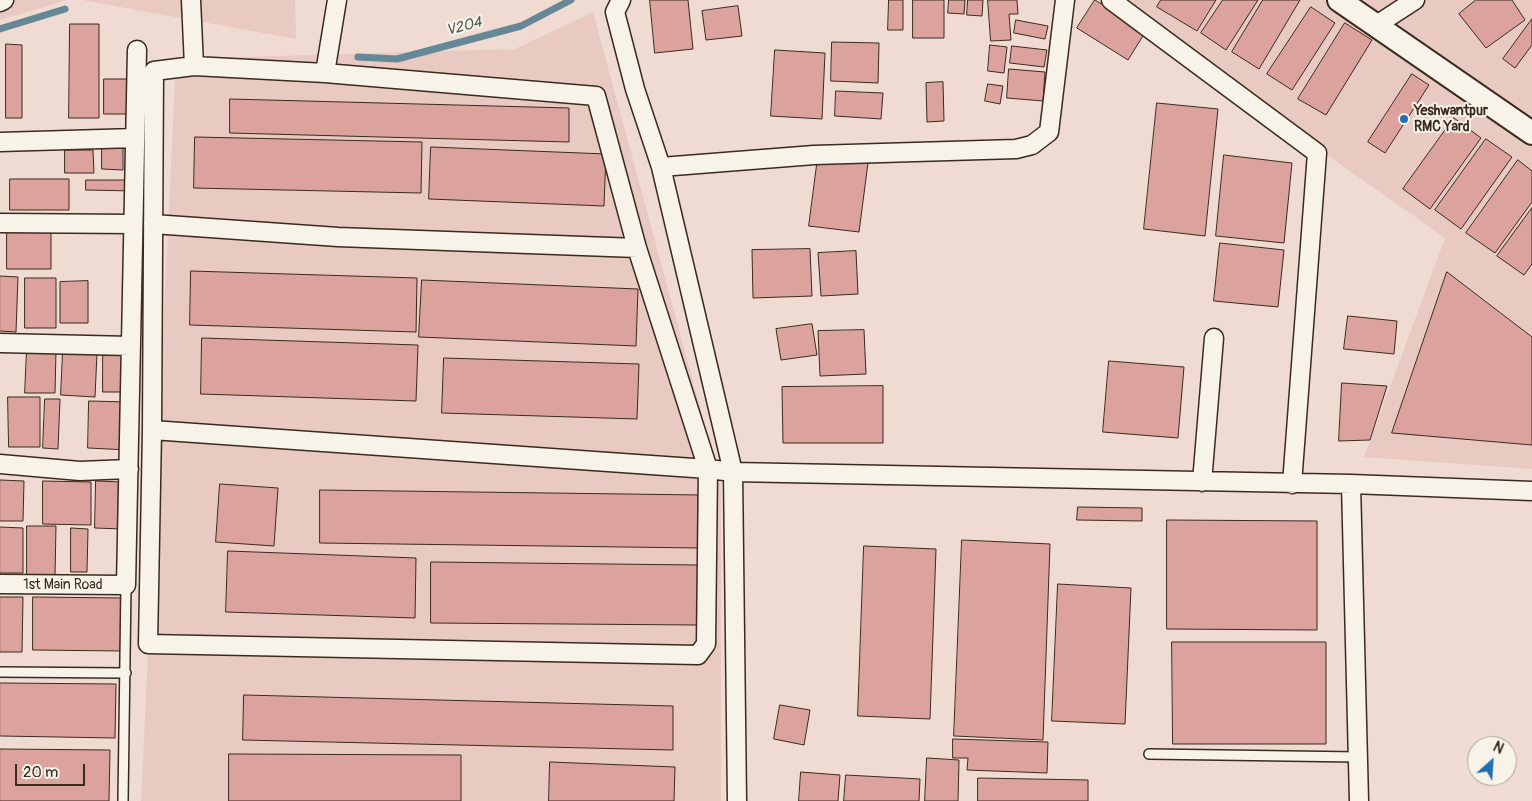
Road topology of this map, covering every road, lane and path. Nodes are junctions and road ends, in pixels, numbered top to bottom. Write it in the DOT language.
graph roads {
  1 [pos="4,0"];
  2 [pos="191,0"];
  3 [pos="337,0"];
  4 [pos="621,0"];
  5 [pos="1065,0"];
  6 [pos="1111,0"];
  7 [pos="1339,0"];
  8 [pos="1415,0"];
  9 [pos="0,2"];
  10 [pos="1375,26"];
  11 [pos="137,50"];
  12 [pos="194,66"];
  13 [pos="325,73"];
  14 [pos="1532,134"];
  15 [pos="135,138"];
  16 [pos="0,142"];
  17 [pos="661,167"];
  18 [pos="0,223"];
  19 [pos="134,224"];
  20 [pos="153,224"];
  21 [pos="637,248"];
  22 [pos="1214,338"];
  23 [pos="0,343"];
  24 [pos="131,346"];
  25 [pos="152,430"];
  26 [pos="0,464"];
  27 [pos="129,469"];
  28 [pos="708,469"];
  29 [pos="734,472"];
  30 [pos="1202,482"];
  31 [pos="1292,484"];
  32 [pos="1351,484"];
  33 [pos="1532,491"];
  34 [pos="0,584"];
  35 [pos="126,585"];
  36 [pos="0,672"];
  37 [pos="126,673"];
  38 [pos="1149,754"];
  39 [pos="1358,757"];
  40 [pos="123,801"];
  41 [pos="737,801"];
  42 [pos="1359,801"];
  1 -- 9 [label="street"];
  2 -- 12 [label="street"];
  3 -- 13 [label="street"];
  4 -- 17 [label="street"];
  5 -- 17 [label="street"];
  6 -- 31 [label="street"];
  7 -- 10 [label="street"];
  8 -- 10 [label="street"];
  10 -- 14 [label="street"];
  11 -- 15 [label="street"];
  12 -- 13 [label="street"];
  12 -- 20 [label="street"];
  13 -- 21 [label="street"];
  15 -- 16 [label="street"];
  15 -- 19 [label="street"];
  17 -- 29 [label="street"];
  18 -- 19 [label="street"];
  19 -- 24 [label="street"];
  20 -- 21 [label="street"];
  20 -- 25 [label="street"];
  21 -- 28 [label="street"];
  22 -- 30 [label="street"];
  23 -- 24 [label="street"];
  24 -- 27 [label="street"];
  25 -- 28 [label="street"];
  25 -- 28 [label="street"];
  26 -- 27 [label="street"];
  27 -- 35 [label="street"];
  28 -- 29 [label="street"];
  29 -- 30 [label="street"];
  29 -- 41 [label="street"];
  30 -- 31 [label="street"];
  31 -- 32 [label="street"];
  32 -- 33 [label="street"];
  32 -- 39 [label="street"];
  34 -- 35 [label="street, 1st Main Road"];
  35 -- 37 [label="lane"];
  36 -- 37 [label="lane"];
  37 -- 40 [label="lane"];
  38 -- 39 [label="lane"];
  39 -- 42 [label="street"];
}
